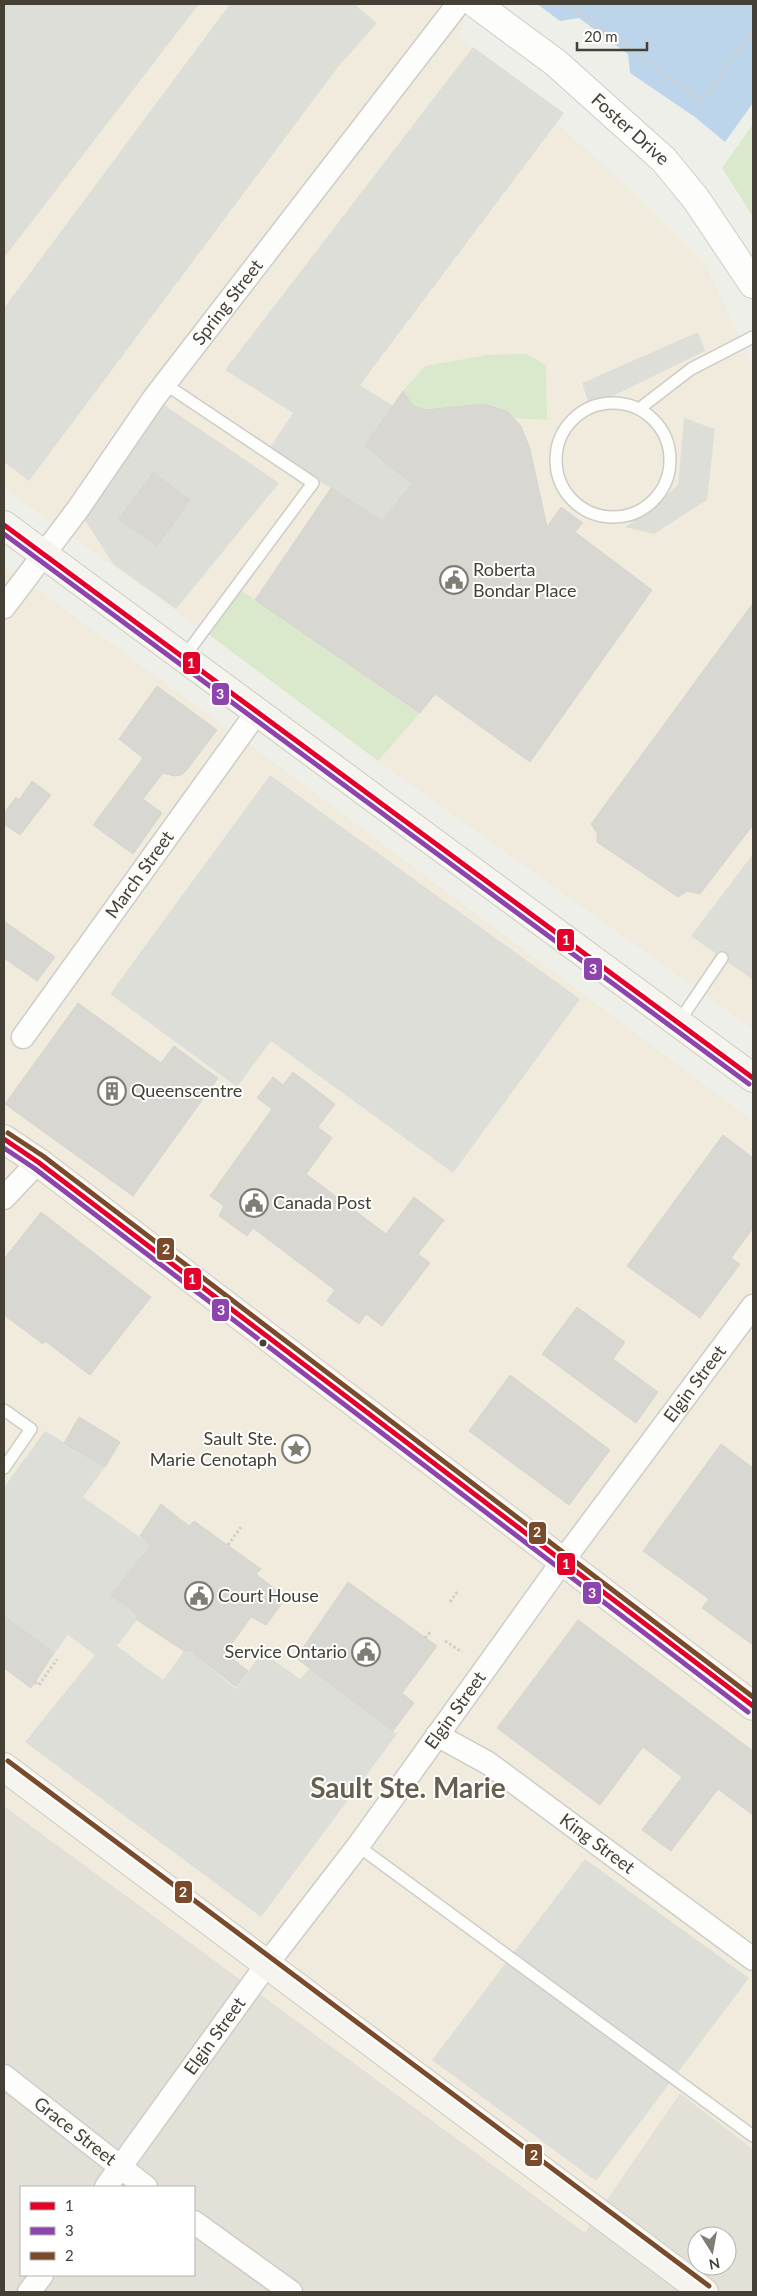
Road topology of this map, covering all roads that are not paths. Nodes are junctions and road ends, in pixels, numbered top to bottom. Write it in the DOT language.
graph roads {
  1 [pos="458,4"];
  2 [pos="476,4"];
  3 [pos="753,284"];
  4 [pos="753,337"];
  5 [pos="165,384"];
  6 [pos="639,409"];
  7 [pos="4,525"];
  8 [pos="44,556"];
  9 [pos="4,607"];
  10 [pos="184,657"];
  11 [pos="257,712"];
  12 [pos="722,958"];
  13 [pos="678,1022"];
  14 [pos="23,1037"];
  15 [pos="753,1078"];
  16 [pos="4,1139"];
  17 [pos="38,1162"];
  18 [pos="4,1198"];
  19 [pos="753,1306"];
  20 [pos="4,1410"];
  21 [pos="4,1468"];
  22 [pos="562,1562"];
  23 [pos="753,1706"];
  24 [pos="437,1735"];
  25 [pos="4,1767"];
  26 [pos="358,1846"];
  27 [pos="753,1959"];
  28 [pos="266,1964"];
  29 [pos="4,2076"];
  30 [pos="753,2136"];
  31 [pos="120,2168"];
  32 [pos="107,2186"];
  33 [pos="145,2186"];
  34 [pos="195,2223"];
  35 [pos="41,2276"];
  36 [pos="29,2292"];
  37 [pos="291,2292"];
  38 [pos="704,2292"];
  1 -- 5 [label="street, Spring Street"];
  2 -- 3 [label="street, Foster Drive"];
  4 -- 6 [label="lane"];
  5 -- 8 [label="street, Spring Street"];
  5 -- 10 [label="lane"];
  6 -- 6 [label="lane"];
  7 -- 8 [label="main road"];
  8 -- 9 [label="street, Spring Street"];
  8 -- 10 [label="main road"];
  10 -- 11 [label="main road"];
  11 -- 13 [label="main road"];
  11 -- 14 [label="street, March Street"];
  12 -- 13 [label="lane"];
  13 -- 15 [label="main road"];
  16 -- 17 [label="main road"];
  17 -- 18 [label="street"];
  17 -- 22 [label="main road"];
  19 -- 22 [label="street, Elgin Street"];
  20 -- 21 [label="lane"];
  22 -- 23 [label="main road"];
  22 -- 24 [label="street, Elgin Street"];
  24 -- 26 [label="street, Elgin Street"];
  24 -- 27 [label="street, King Street"];
  25 -- 28 [label="main road"];
  26 -- 28 [label="street, Elgin Street"];
  26 -- 30 [label="lane"];
  28 -- 31 [label="street, Elgin Street"];
  28 -- 38 [label="main road"];
  29 -- 31 [label="street, Grace Street"];
  31 -- 32 [label="street, Elgin Street"];
  31 -- 33 [label="street, Grace Street"];
  34 -- 37 [label="street"];
  35 -- 36 [label="street"];
}
